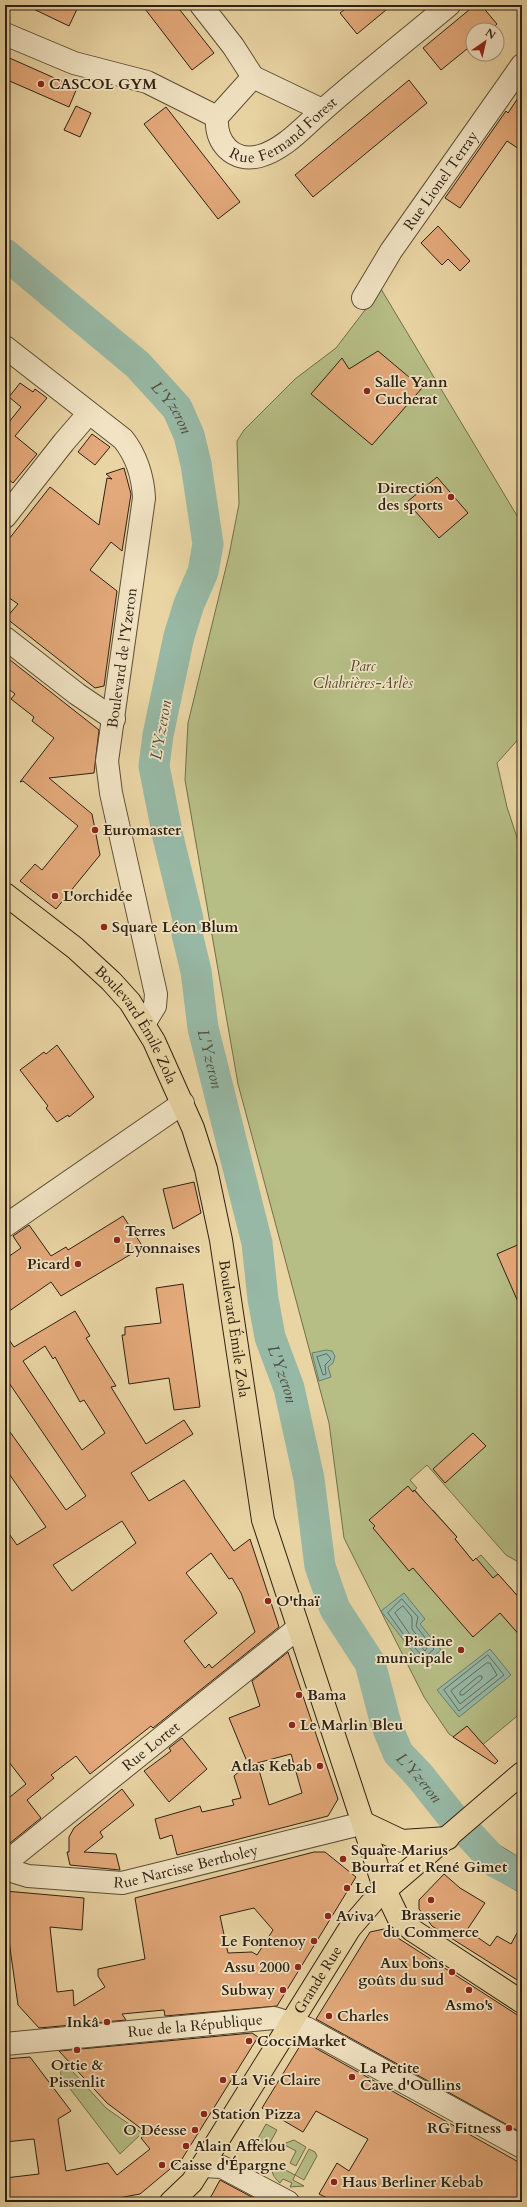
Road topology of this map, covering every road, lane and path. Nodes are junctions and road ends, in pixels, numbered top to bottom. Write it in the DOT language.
graph roads {
  1 [pos="201,5"];
  2 [pos="449,5"];
  3 [pos="5,34"];
  4 [pos="522,65"];
  5 [pos="253,77"];
  6 [pos="322,110"];
  7 [pos="217,117"];
  8 [pos="363,298"];
  9 [pos="5,347"];
  10 [pos="89,413"];
  11 [pos="5,517"];
  12 [pos="5,638"];
  13 [pos="114,719"];
  14 [pos="5,894"];
  15 [pos="144,1024"];
  16 [pos="183,1103"];
  17 [pos="5,1226"];
  18 [pos="298,1628"];
  19 [pos="522,1774"];
  20 [pos="364,1823"];
  21 [pos="448,1838"];
  22 [pos="5,1866"];
  23 [pos="5,1869"];
  24 [pos="385,1890"];
  25 [pos="522,2002"];
  26 [pos="291,2022"];
  27 [pos="5,2044"];
  28 [pos="522,2147"];
  29 [pos="202,2166"];
  30 [pos="172,2202"];
  31 [pos="288,2202"];
  1 -- 5 [label="street"];
  2 -- 6 [label="street, Rue Fernand Forest"];
  3 -- 7 [label="street, Rue Fernand Forest"];
  4 -- 8 [label="street, Rue Lionel Terray"];
  5 -- 6 [label="street"];
  5 -- 7 [label="street"];
  6 -- 7 [label="street, Rue Fernand Forest"];
  9 -- 10 [label="street, Boulevard de l'Yzeron"];
  10 -- 11 [label="street"];
  10 -- 13 [label="street, Boulevard de l'Yzeron"];
  12 -- 13 [label="street"];
  13 -- 15 [label="street, Boulevard de l'Yzeron"];
  14 -- 15 [label="main road, Boulevard Émile Zola"];
  15 -- 16 [label="main road, Boulevard Émile Zola"];
  16 -- 17 [label="street"];
  16 -- 18 [label="main road, Boulevard Émile Zola"];
  18 -- 20 [label="main road, Boulevard Émile Zola"];
  18 -- 22 [label="street, Rue Lortet"];
  19 -- 21 [label="main road, Grande Rue"];
  20 -- 21 [label="main road"];
  20 -- 23 [label="street, Rue Narcisse Bertholey"];
  20 -- 24 [label="main road, Boulevard Émile Zola"];
  21 -- 24 [label="main road, Grande Rue"];
  24 -- 25 [label="main road, Boulevard Émile Zola"];
  24 -- 26 [label="main road, Grande Rue"];
  26 -- 27 [label="street, Rue de la République"];
  26 -- 28 [label="street, Rue de la République"];
  26 -- 29 [label="main road, Grande Rue"];
  29 -- 30 [label="main road, Grande Rue"];
  29 -- 31 [label="street"];
}
